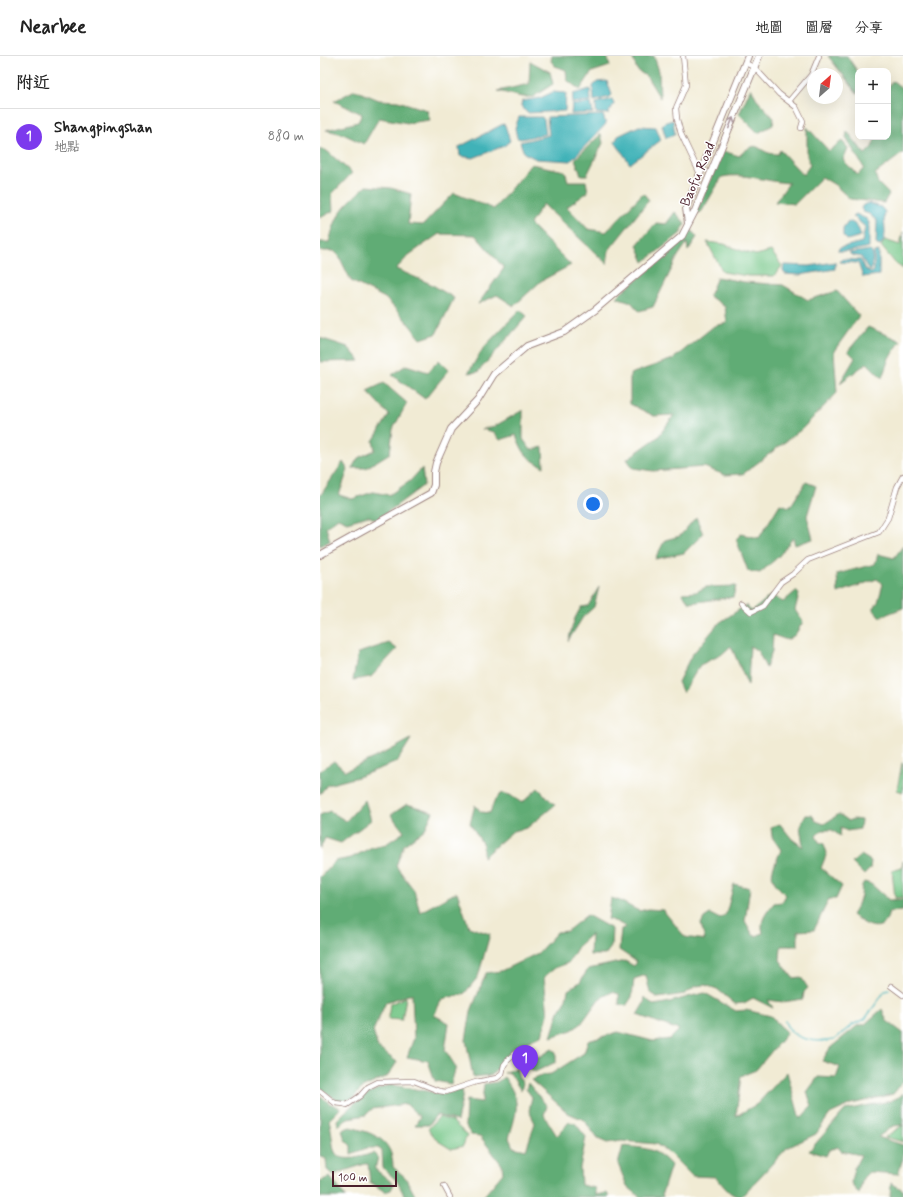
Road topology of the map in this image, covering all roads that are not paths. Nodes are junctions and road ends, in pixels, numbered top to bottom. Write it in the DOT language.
graph roads {
  1 [pos="683,56"];
  2 [pos="748,56"];
  3 [pos="759,56"];
  4 [pos="818,56"];
  5 [pos="745,63"];
  6 [pos="754,67"];
  7 [pos="789,101"];
  8 [pos="801,128"];
  9 [pos="700,174"];
  10 [pos="688,223"];
  11 [pos="903,476"];
  12 [pos="320,555"];
  13 [pos="741,604"];
  14 [pos="891,986"];
  15 [pos="903,995"];
  16 [pos="520,1050"];
  17 [pos="320,1091"];
  18 [pos="444,1186"];
  19 [pos="450,1197"];
  1 -- 9 [label="street"];
  2 -- 5 [label="street, Baofu Road"];
  3 -- 6 [label="street, Baofu Road"];
  4 -- 7 [label="street"];
  5 -- 6 [label="street"];
  5 -- 9 [label="street, Baofu Road"];
  6 -- 7 [label="street"];
  10 -- 6 [label="street, Baofu Road, one-way"];
  7 -- 8 [label="street"];
  9 -- 10 [label="street, Baofu Road"];
  10 -- 12 [label="street"];
  11 -- 13 [label="street"];
  14 -- 15 [label="street"];
  16 -- 17 [label="street"];
  18 -- 19 [label="street"];
}
